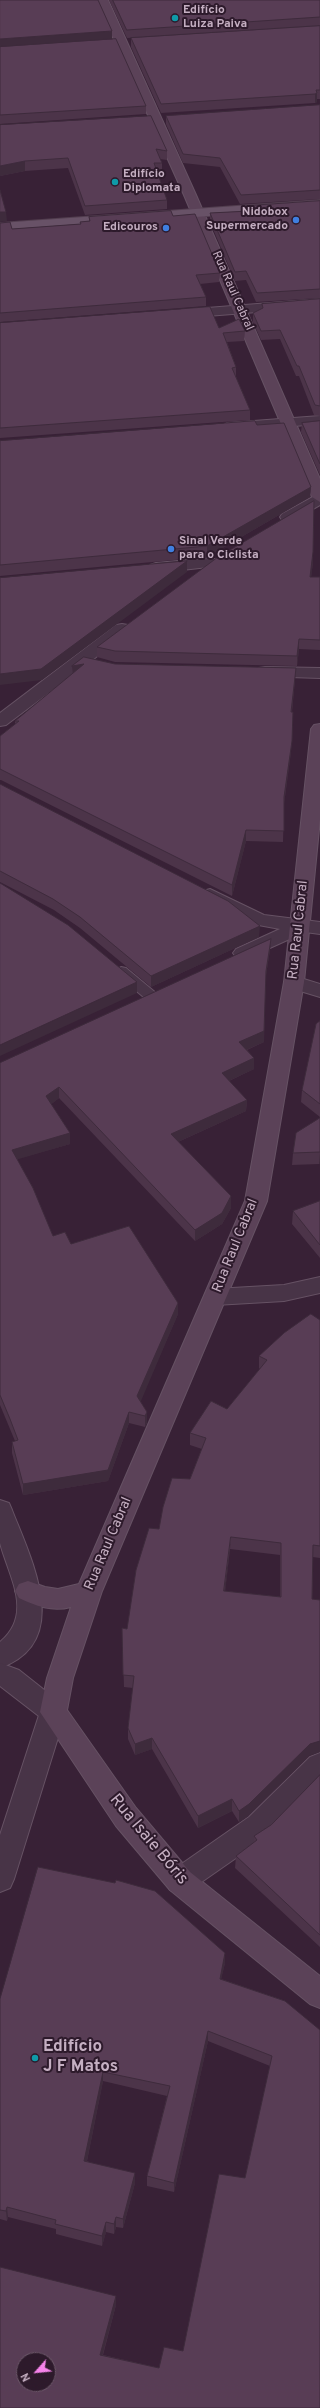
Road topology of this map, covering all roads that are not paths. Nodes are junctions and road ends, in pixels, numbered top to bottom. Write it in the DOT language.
graph roads {
  1 [pos="102,0"];
  2 [pos="134,43"];
  3 [pos="116,44"];
  4 [pos="162,119"];
  5 [pos="144,120"];
  6 [pos="320,194"];
  7 [pos="320,204"];
  8 [pos="196,208"];
  9 [pos="0,218"];
  10 [pos="0,227"];
  11 [pos="320,304"];
  12 [pos="240,309"];
  13 [pos="171,315"];
  14 [pos="320,420"];
  15 [pos="290,422"];
  16 [pos="211,428"];
  17 [pos="320,497"];
  18 [pos="272,526"];
  19 [pos="141,569"];
  20 [pos="186,581"];
  21 [pos="137,618"];
  22 [pos="82,659"];
  23 [pos="100,666"];
  24 [pos="249,672"];
  25 [pos="320,674"];
  26 [pos="0,721"];
  27 [pos="320,729"];
  28 [pos="197,888"];
  29 [pos="310,928"];
  30 [pos="110,962"];
  31 [pos="225,962"];
  32 [pos="294,982"];
  33 [pos="171,987"];
  34 [pos="320,991"];
  35 [pos="151,996"];
  36 [pos="133,1004"];
  37 [pos="320,1285"];
  38 [pos="215,1297"];
  39 [pos="0,1510"];
  40 [pos="28,1591"];
  41 [pos="89,1591"];
  42 [pos="0,1657"];
  43 [pos="0,1674"];
  44 [pos="53,1712"];
  45 [pos="320,1765"];
  46 [pos="0,1879"];
  47 [pos="180,1881"];
  48 [pos="320,1994"];
  1 -- 3 [label="main road, Rua Raul Cabral"];
  2 -- 3 [label="street"];
  3 -- 4 [label="main road, Rua Raul Cabral"];
  4 -- 5 [label="street"];
  4 -- 8 [label="main road, Rua Raul Cabral"];
  6 -- 8 [label="main road"];
  7 -- 8 [label="main road"];
  8 -- 9 [label="main road"];
  8 -- 10 [label="main road"];
  8 -- 12 [label="main road, Rua Raul Cabral"];
  11 -- 12 [label="street"];
  12 -- 13 [label="street"];
  12 -- 15 [label="main road, Rua Raul Cabral"];
  14 -- 15 [label="street"];
  15 -- 16 [label="street"];
  15 -- 17 [label="main road, Rua Raul Cabral"];
  17 -- 18 [label="street"];
  19 -- 20 [label="street"];
  21 -- 22 [label="street"];
  22 -- 23 [label="street"];
  22 -- 26 [label="street"];
  24 -- 25 [label="street"];
  27 -- 29 [label="main road, Rua Raul Cabral"];
  28 -- 29 [label="street"];
  29 -- 31 [label="street"];
  29 -- 32 [label="main road, Rua Raul Cabral"];
  30 -- 35 [label="lane"];
  32 -- 34 [label="street"];
  32 -- 38 [label="main road, Rua Raul Cabral"];
  33 -- 35 [label="street"];
  35 -- 36 [label="street"];
  37 -- 38 [label="street"];
  38 -- 41 [label="main road, Rua Raul Cabral"];
  39 -- 40 [label="street"];
  40 -- 41 [label="main road"];
  40 -- 42 [label="street"];
  41 -- 44 [label="main road, Rua Raul Cabral"];
  43 -- 44 [label="street"];
  44 -- 46 [label="street"];
  44 -- 47 [label="main road, Rua Isaie Bóris"];
  45 -- 47 [label="street"];
  47 -- 48 [label="main road, Rua Isaie Bóris"];
}
